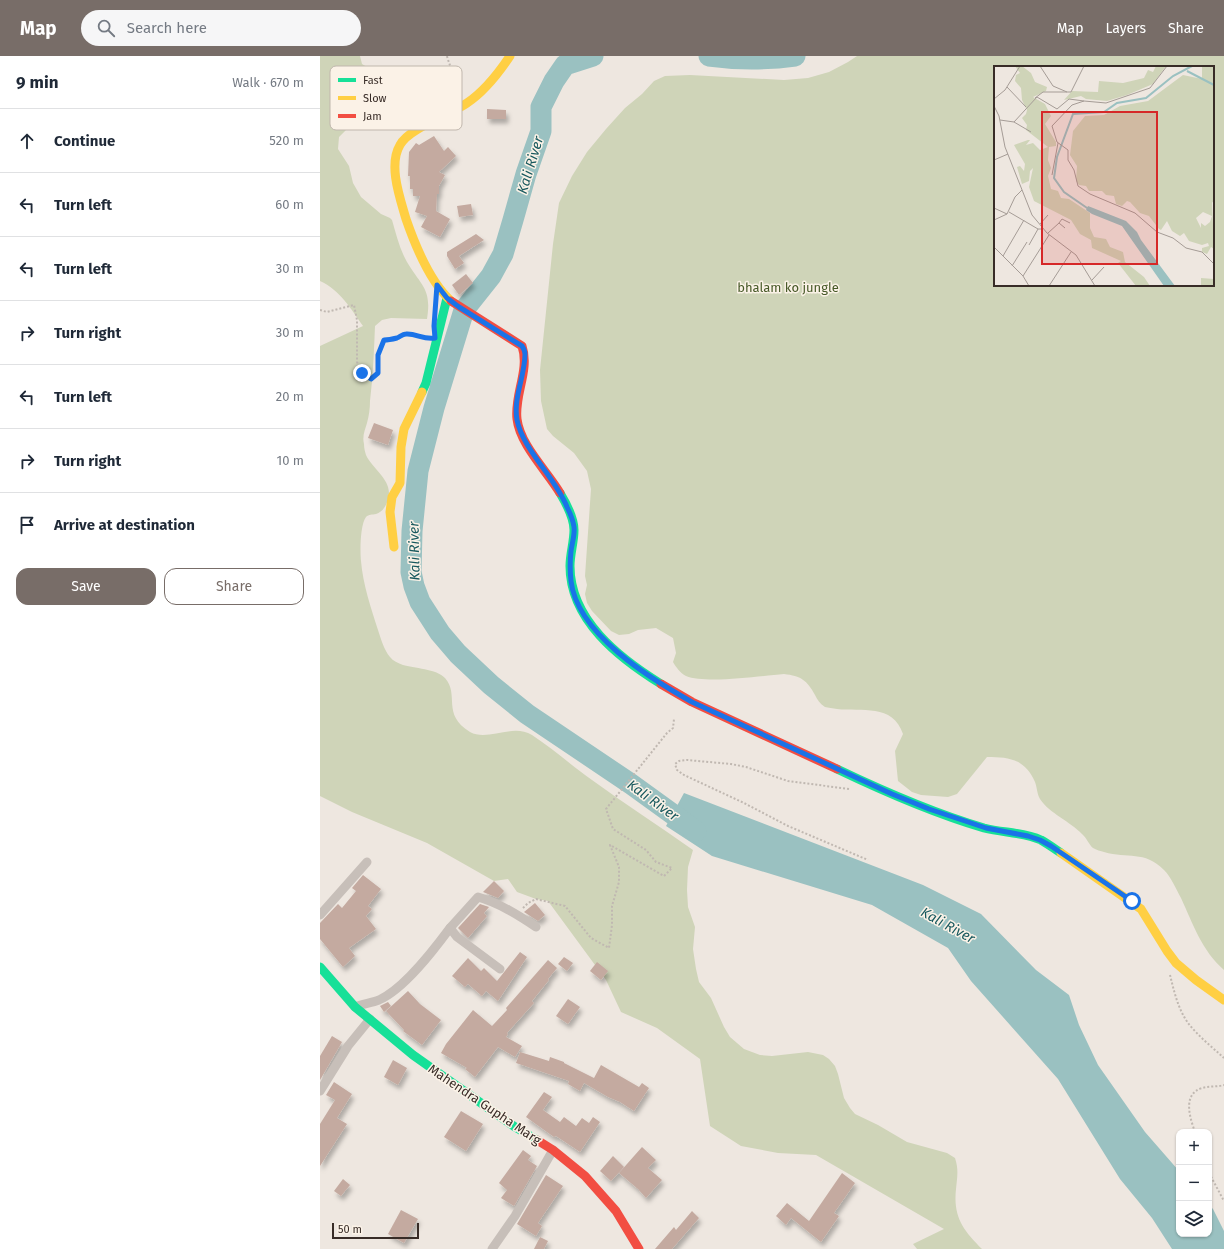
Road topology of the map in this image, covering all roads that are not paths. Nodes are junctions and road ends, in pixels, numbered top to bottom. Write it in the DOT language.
graph roads {
  1 [pos="510,56"];
  2 [pos="462,105"];
  3 [pos="418,130"];
  4 [pos="447,298"];
  5 [pos="394,547"];
  6 [pos="367,862"];
  7 [pos="320,915"];
  8 [pos="536,927"];
  9 [pos="450,928"];
  10 [pos="500,969"];
  11 [pos="321,971"];
  12 [pos="1224,1000"];
  13 [pos="355,1007"];
  14 [pos="370,1019"];
  15 [pos="320,1092"];
  16 [pos="553,1150"];
  17 [pos="492,1249"];
  18 [pos="639,1249"];
  1 -- 2 [label="main road"];
  3 -- 4 [label="main road"];
  4 -- 5 [label="main road"];
  4 -- 12 [label="main road"];
  6 -- 7 [label="street"];
  8 -- 9 [label="street"];
  9 -- 10 [label="street"];
  9 -- 13 [label="street"];
  11 -- 13 [label="main road, Mahendra Gupha Marg"];
  13 -- 14 [label="main road, Mahendra Gupha Marg"];
  14 -- 15 [label="street"];
  14 -- 16 [label="main road, Mahendra Gupha Marg"];
  16 -- 17 [label="street"];
  16 -- 18 [label="main road, Mahendra Gupha Marg"];
}
